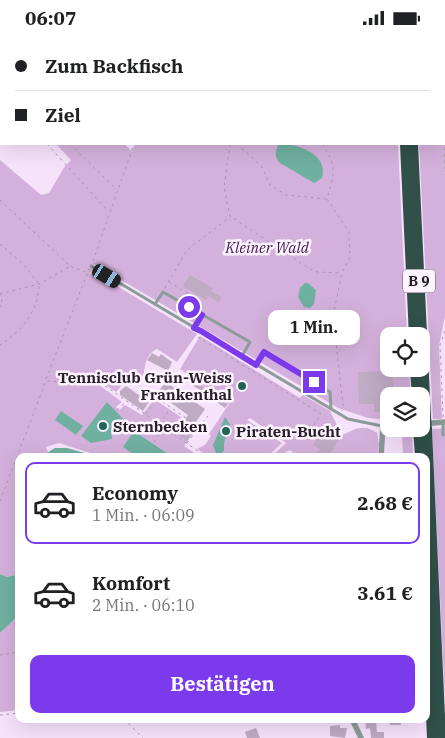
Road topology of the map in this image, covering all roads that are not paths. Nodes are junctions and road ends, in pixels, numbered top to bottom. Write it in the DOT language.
graph roads {
  1 [pos="405,145"];
  2 [pos="413,145"];
  3 [pos="91,266"];
  4 [pos="155,305"];
  5 [pos="202,315"];
  6 [pos="414,327"];
  7 [pos="194,328"];
  8 [pos="242,356"];
  9 [pos="256,365"];
  10 [pos="421,387"];
  11 [pos="331,409"];
  12 [pos="444,422"];
  13 [pos="380,425"];
  14 [pos="430,425"];
  15 [pos="443,435"];
  16 [pos="384,437"];
  17 [pos="421,437"];
  18 [pos="423,437"];
  19 [pos="382,453"];
  20 [pos="420,453"];
  21 [pos="424,453"];
  22 [pos="430,557"];
  23 [pos="430,694"];
  24 [pos="354,723"];
  25 [pos="362,738"];
  26 [pos="432,738"];
  27 [pos="441,738"];
  1 -- 6 [label="highway, B 9"];
  2 -- 10 [label="highway, B 9"];
  3 -- 4 [label="lane"];
  4 -- 5 [label="lane"];
  4 -- 7 [label="lane"];
  5 -- 7 [label="lane"];
  5 -- 8 [label="lane"];
  7 -- 8 [label="lane"];
  8 -- 9 [label="lane"];
  9 -- 11 [label="lane"];
  9 -- 11 [label="lane"];
  11 -- 13 [label="lane"];
  12 -- 14 [label="street"];
  12 -- 15 [label="lane"];
  16 -- 19 [label="street"];
  17 -- 20 [label="highway, B 9"];
  18 -- 21 [label="highway, B 9"];
  22 -- 27 [label="highway, B 9"];
  23 -- 26 [label="highway"];
  24 -- 25 [label="street"];
}
